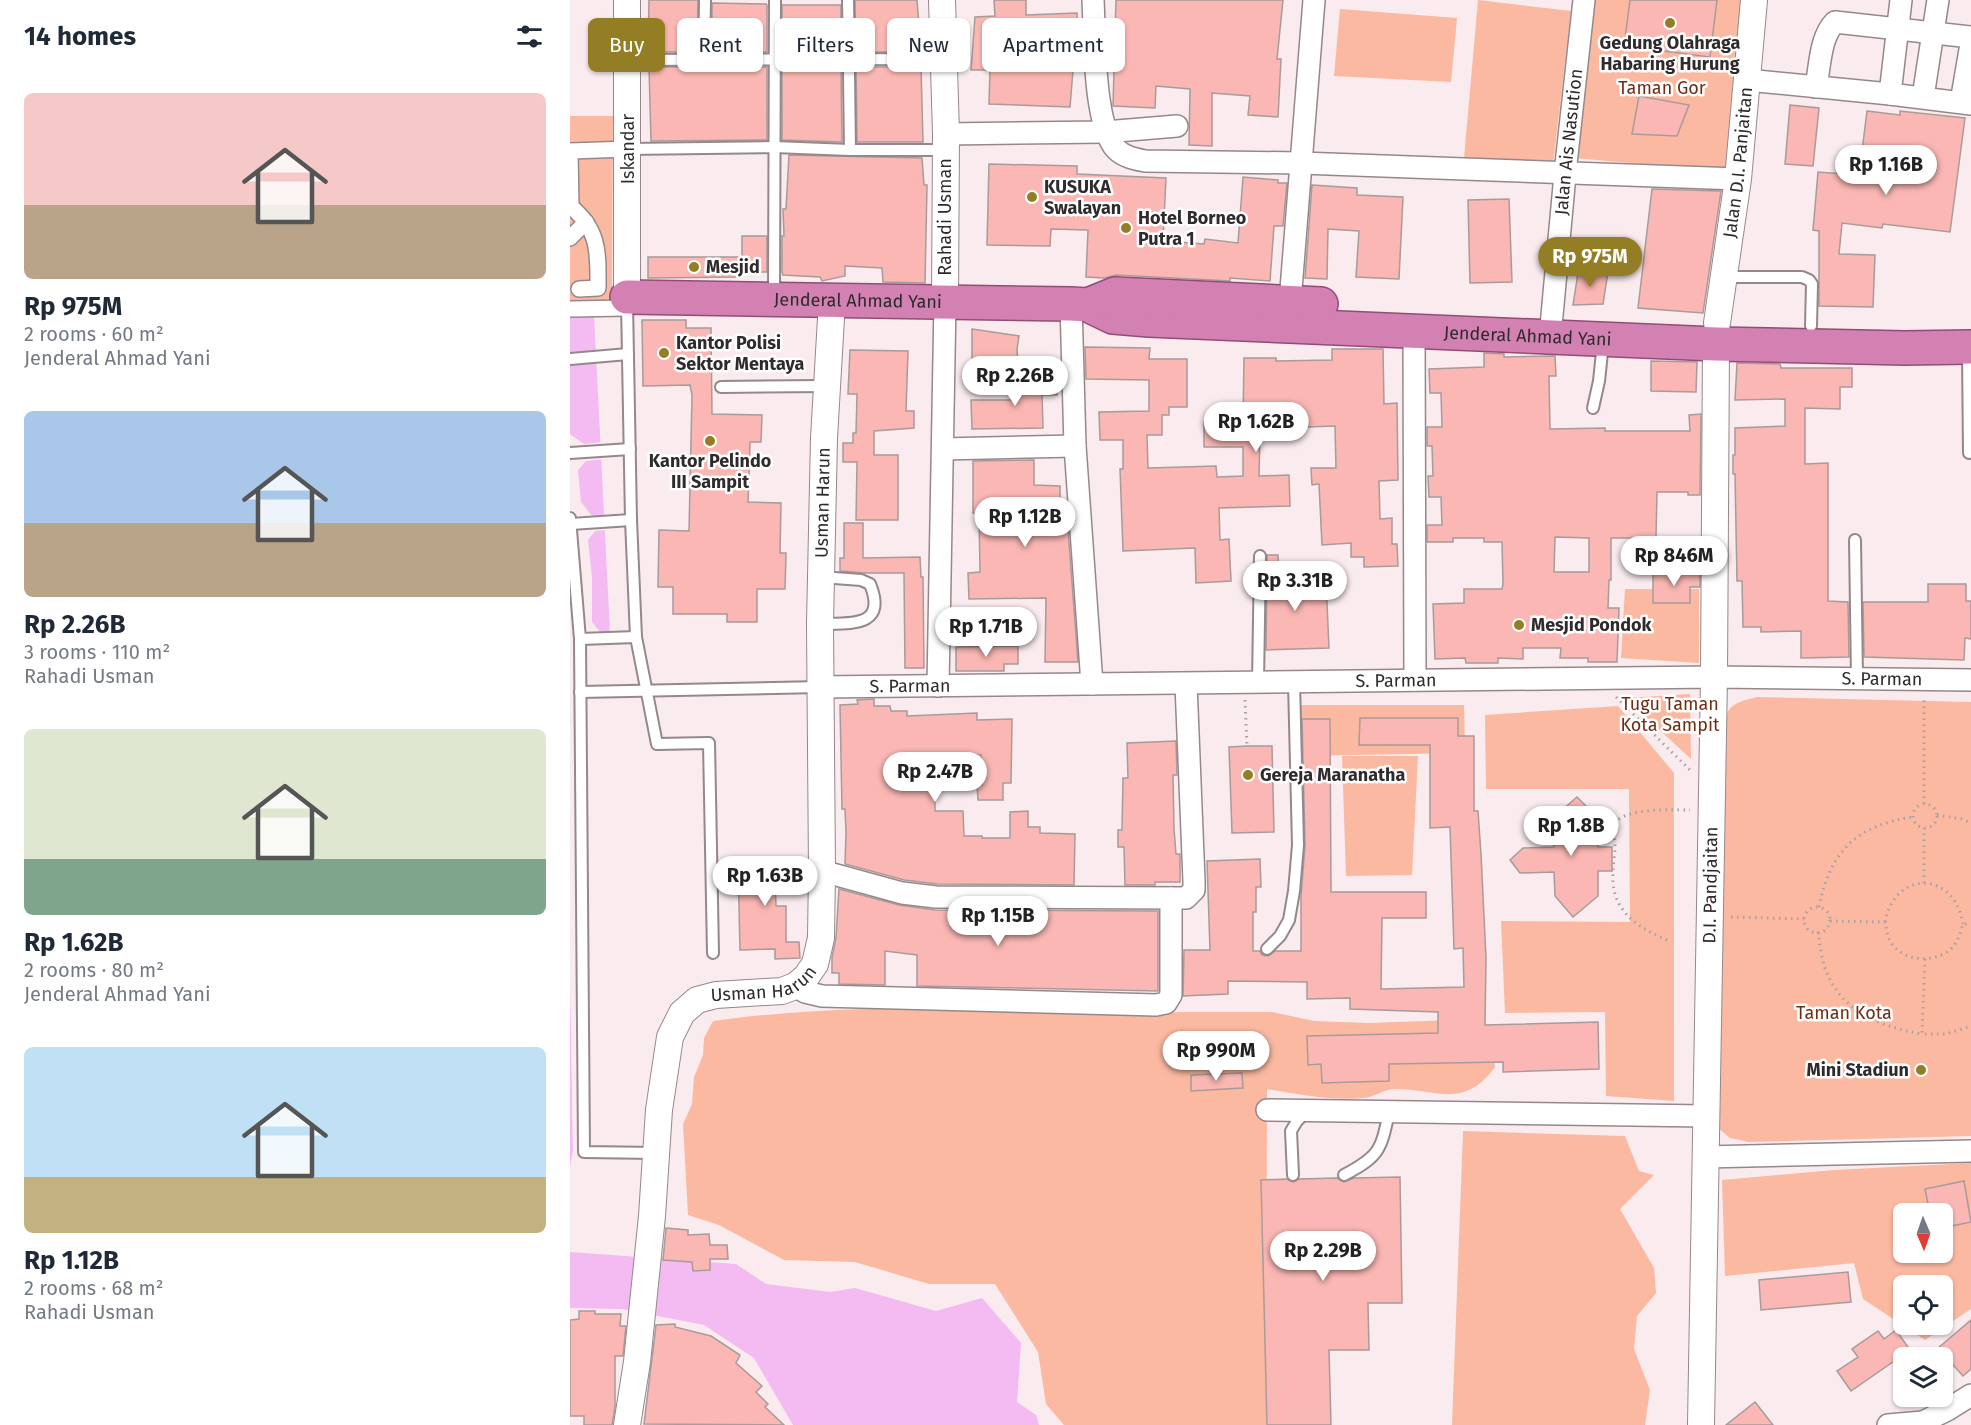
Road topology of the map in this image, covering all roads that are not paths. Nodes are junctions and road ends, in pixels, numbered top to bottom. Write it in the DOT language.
graph roads {
  1 [pos="627,0"];
  2 [pos="705,0"];
  3 [pos="775,0"];
  4 [pos="848,0"];
  5 [pos="942,0"];
  6 [pos="1093,0"];
  7 [pos="1314,0"];
  8 [pos="1584,0"];
  9 [pos="1754,0"];
  10 [pos="1901,0"];
  11 [pos="1938,0"];
  12 [pos="627,18"];
  13 [pos="705,18"];
  14 [pos="775,18"];
  15 [pos="848,18"];
  16 [pos="942,18"];
  17 [pos="1899,29"];
  18 [pos="1933,34"];
  19 [pos="1971,37"];
  20 [pos="1971,44"];
  21 [pos="763,59"];
  22 [pos="775,59"];
  23 [pos="628,72"];
  24 [pos="849,72"];
  25 [pos="943,72"];
  26 [pos="1747,80"];
  27 [pos="1816,87"];
  28 [pos="1890,94"];
  29 [pos="1923,98"];
  30 [pos="1966,103"];
  31 [pos="1177,126"];
  32 [pos="1105,132"];
  33 [pos="946,142"];
  34 [pos="774,147"];
  35 [pos="628,149"];
  36 [pos="850,150"];
  37 [pos="570,151"];
  38 [pos="1301,163"];
  39 [pos="1565,172"];
  40 [pos="1738,179"];
  41 [pos="570,207"];
  42 [pos="586,222"];
  43 [pos="570,238"];
  44 [pos="1724,277"];
  45 [pos="579,289"];
  46 [pos="774,300"];
  47 [pos="832,301"];
  48 [pos="945,302"];
  49 [pos="1290,302"];
  50 [pos="627,303"];
  51 [pos="1080,304"];
  52 [pos="570,309"];
  53 [pos="1811,326"];
  54 [pos="1550,328"];
  55 [pos="1414,330"];
  56 [pos="1716,334"];
  57 [pos="1603,340"];
  58 [pos="1970,340"];
  59 [pos="628,354"];
  60 [pos="570,359"];
  61 [pos="827,386"];
  62 [pos="721,387"];
  63 [pos="1593,408"];
  64 [pos="1075,446"];
  65 [pos="630,449"];
  66 [pos="944,449"];
  67 [pos="570,453"];
  68 [pos="1969,453"];
  69 [pos="631,520"];
  70 [pos="570,521"];
  71 [pos="1855,540"];
  72 [pos="1260,556"];
  73 [pos="821,577"];
  74 [pos="820,624"];
  75 [pos="636,637"];
  76 [pos="580,639"];
  77 [pos="1714,676"];
  78 [pos="1857,678"];
  79 [pos="1415,680"];
  80 [pos="1971,680"];
  81 [pos="1294,682"];
  82 [pos="1092,684"];
  83 [pos="1186,684"];
  84 [pos="938,686"];
  85 [pos="820,687"];
  86 [pos="1252,689"];
  87 [pos="647,691"];
  88 [pos="580,692"];
  89 [pos="822,871"];
  90 [pos="1170,898"];
  91 [pos="1267,949"];
  92 [pos="713,953"];
  93 [pos="795,986"];
  94 [pos="1267,1110"];
  95 [pos="1307,1111"];
  96 [pos="1389,1112"];
  97 [pos="1706,1116"];
  98 [pos="1971,1151"];
  99 [pos="657,1154"];
  100 [pos="1705,1157"];
  101 [pos="1293,1175"];
  102 [pos="1344,1175"];
  103 [pos="1971,1395"];
  104 [pos="632,1424"];
  105 [pos="1701,1425"];
  106 [pos="1888,1425"];
  1 -- 12 [label="street, Iskandar"];
  2 -- 13 [label="lane"];
  3 -- 14 [label="lane"];
  4 -- 15 [label="lane"];
  5 -- 16 [label="street, Rahadi Usman"];
  6 -- 32 [label="street"];
  7 -- 38 [label="street"];
  8 -- 39 [label="street, Jalan Ais Nasution"];
  9 -- 26 [label="street, Jalan D.I. Panjaitan"];
  10 -- 17 [label="street"];
  11 -- 18 [label="street"];
  17 -- 18 [label="street"];
  17 -- 27 [label="street"];
  17 -- 28 [label="street"];
  18 -- 19 [label="street"];
  18 -- 29 [label="street"];
  20 -- 30 [label="street"];
  21 -- 22 [label="lane"];
  22 -- 34 [label="lane"];
  23 -- 35 [label="street, Iskandar"];
  24 -- 36 [label="lane"];
  25 -- 33 [label="street, Rahadi Usman"];
  26 -- 27 [label="street"];
  26 -- 40 [label="street, Jalan D.I. Panjaitan"];
  27 -- 28 [label="street"];
  28 -- 29 [label="street"];
  29 -- 30 [label="street"];
  31 -- 32 [label="street"];
  32 -- 33 [label="street"];
  32 -- 38 [label="street"];
  33 -- 36 [label="lane"];
  33 -- 48 [label="street, Rahadi Usman"];
  34 -- 35 [label="lane"];
  34 -- 36 [label="lane"];
  34 -- 46 [label="lane"];
  35 -- 37 [label="street"];
  35 -- 50 [label="street, Iskandar"];
  37 -- 41 [label="street"];
  38 -- 39 [label="street"];
  38 -- 49 [label="street"];
  39 -- 40 [label="street"];
  39 -- 54 [label="street, Jalan Ais Nasution"];
  40 -- 44 [label="street, Jalan D.I. Panjaitan"];
  41 -- 42 [label="street"];
  42 -- 43 [label="street"];
  42 -- 45 [label="street"];
  44 -- 53 [label="lane"];
  44 -- 56 [label="street, Jalan D.I. Panjaitan"];
  46 -- 47 [label="highway, Jenderal Ahmad Yani"];
  46 -- 50 [label="highway, Jenderal Ahmad Yani"];
  47 -- 48 [label="highway, Jenderal Ahmad Yani"];
  47 -- 61 [label="street, Usman Harun"];
  48 -- 51 [label="highway, Jenderal Ahmad Yani"];
  48 -- 66 [label="street, Rahadi Usman"];
  49 -- 51 [label="highway, Jenderal Ahmad Yani"];
  49 -- 54 [label="highway, Jenderal Ahmad Yani"];
  50 -- 52 [label="street"];
  50 -- 59 [label="lane"];
  51 -- 55 [label="highway, Jenderal Ahmad Yani"];
  51 -- 64 [label="street"];
  53 -- 56 [label="highway, Jenderal Ahmad Yani"];
  53 -- 58 [label="highway, Jenderal Ahmad Yani"];
  54 -- 55 [label="highway, Jenderal Ahmad Yani"];
  54 -- 56 [label="highway, Jenderal Ahmad Yani"];
  54 -- 57 [label="highway, Jenderal Ahmad Yani"];
  55 -- 79 [label="street"];
  56 -- 57 [label="highway, Jenderal Ahmad Yani"];
  56 -- 58 [label="highway, Jenderal Ahmad Yani"];
  56 -- 77 [label="street, D.I. Pandjaitan"];
  57 -- 63 [label="lane"];
  58 -- 68 [label="lane"];
  59 -- 60 [label="lane"];
  59 -- 65 [label="lane"];
  61 -- 62 [label="lane"];
  61 -- 73 [label="street, Usman Harun"];
  64 -- 66 [label="street"];
  64 -- 82 [label="street"];
  65 -- 67 [label="lane"];
  65 -- 69 [label="lane"];
  66 -- 84 [label="street, Rahadi Usman"];
  69 -- 70 [label="lane"];
  69 -- 75 [label="lane"];
  70 -- 76 [label="lane"];
  71 -- 78 [label="lane"];
  72 -- 86 [label="lane"];
  73 -- 74 [label="street, Usman Harun"];
  73 -- 74 [label="lane"];
  74 -- 85 [label="street, Usman Harun"];
  75 -- 76 [label="lane"];
  75 -- 87 [label="lane"];
  76 -- 88 [label="lane"];
  77 -- 78 [label="street, S. Parman"];
  77 -- 79 [label="street, S. Parman"];
  77 -- 97 [label="street, D.I. Pandjaitan"];
  78 -- 80 [label="street, S. Parman"];
  79 -- 81 [label="street, S. Parman"];
  81 -- 86 [label="street, S. Parman"];
  81 -- 91 [label="lane"];
  82 -- 83 [label="street, S. Parman"];
  82 -- 84 [label="street, S. Parman"];
  83 -- 86 [label="street, S. Parman"];
  83 -- 90 [label="street"];
  84 -- 85 [label="street, S. Parman"];
  85 -- 87 [label="lane"];
  85 -- 89 [label="street, Usman Harun"];
  87 -- 88 [label="lane"];
  87 -- 92 [label="lane"];
  88 -- 99 [label="lane"];
  89 -- 90 [label="street"];
  89 -- 93 [label="street, Usman Harun"];
  90 -- 93 [label="street"];
  93 -- 99 [label="street, Usman Harun"];
  94 -- 95 [label="street"];
  95 -- 96 [label="street"];
  95 -- 101 [label="lane"];
  96 -- 97 [label="street"];
  96 -- 102 [label="lane"];
  97 -- 100 [label="street, D.I. Pandjaitan"];
  98 -- 100 [label="street"];
  99 -- 104 [label="street, Usman Harun"];
  100 -- 105 [label="street, D.I. Pandjaitan"];
  103 -- 106 [label="street"];
}
